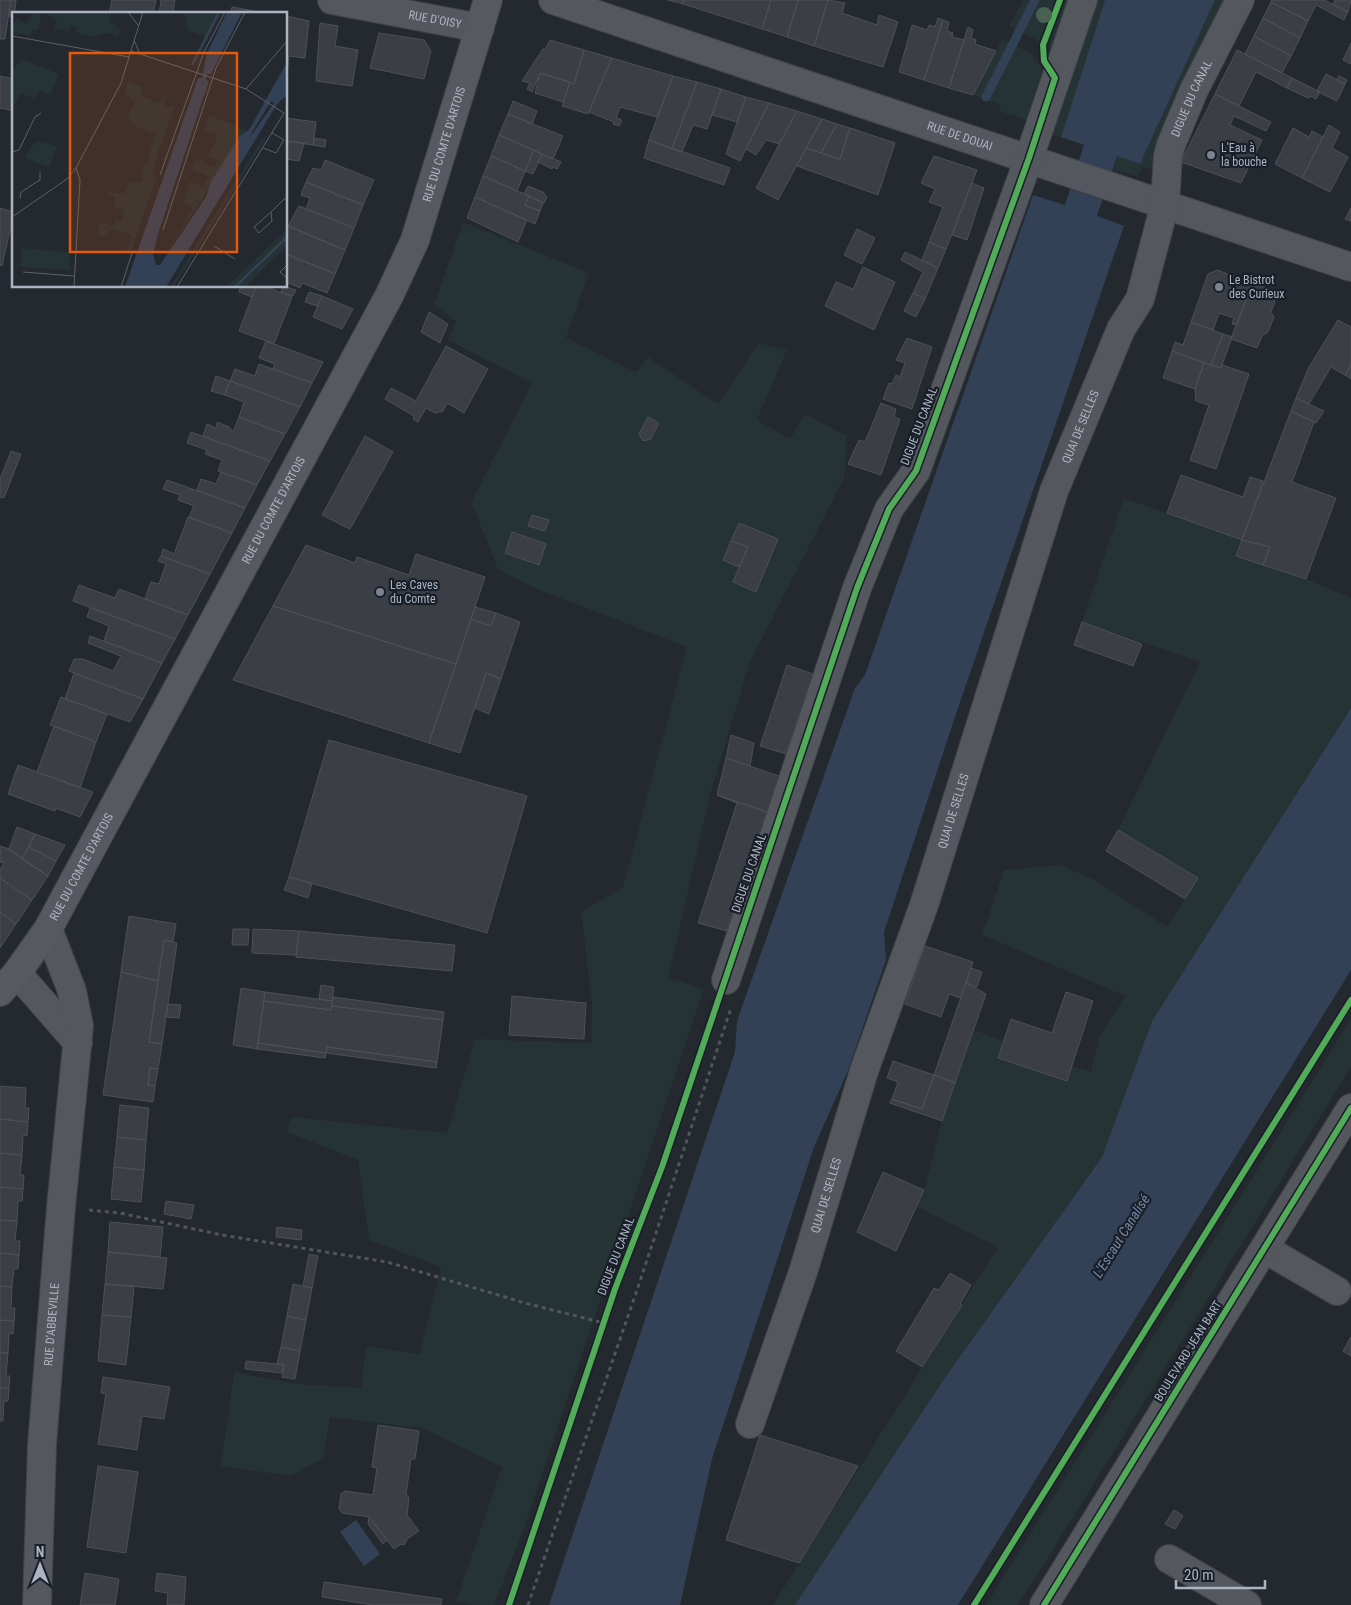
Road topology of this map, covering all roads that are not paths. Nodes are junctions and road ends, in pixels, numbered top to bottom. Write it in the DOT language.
graph roads {
  1 [pos="332,0"];
  2 [pos="488,0"];
  3 [pos="1083,0"];
  4 [pos="1240,0"];
  5 [pos="563,2"];
  6 [pos="480,28"];
  7 [pos="1029,158"];
  8 [pos="1165,204"];
  9 [pos="1351,267"];
  10 [pos="48,929"];
  11 [pos="9,983"];
  12 [pos="730,991"];
  13 [pos="78,1043"];
  14 [pos="1351,1108"];
  15 [pos="1265,1249"];
  16 [pos="1337,1291"];
  17 [pos="750,1424"];
  18 [pos="1169,1559"];
  19 [pos="37,1605"];
  20 [pos="1044,1605"];
  21 [pos="1247,1605"];
  1 -- 6 [label="street, RUE D'OISY"];
  2 -- 6 [label="main road, RUE DU COMTE D'ARTOIS"];
  3 -- 7 [label="street, DIGUE DU CANAL"];
  4 -- 8 [label="street, DIGUE DU CANAL"];
  5 -- 7 [label="street, RUE DE DOUAI"];
  6 -- 10 [label="main road, RUE DU COMTE D'ARTOIS"];
  7 -- 8 [label="street, RUE DE DOUAI"];
  7 -- 12 [label="street, DIGUE DU CANAL"];
  8 -- 9 [label="street, RUE DE DOUAI"];
  8 -- 17 [label="street, QUAI DE SELLES"];
  10 -- 11 [label="main road, RUE DU COMTE D'ARTOIS"];
  10 -- 13 [label="street, RUE D'ABBEVILLE"];
  11 -- 13 [label="street"];
  13 -- 19 [label="street, RUE D'ABBEVILLE"];
  14 -- 15 [label="street, BOULEVARD JEAN BART"];
  15 -- 16 [label="street"];
  15 -- 20 [label="street, BOULEVARD JEAN BART"];
  18 -- 21 [label="street"];
}
